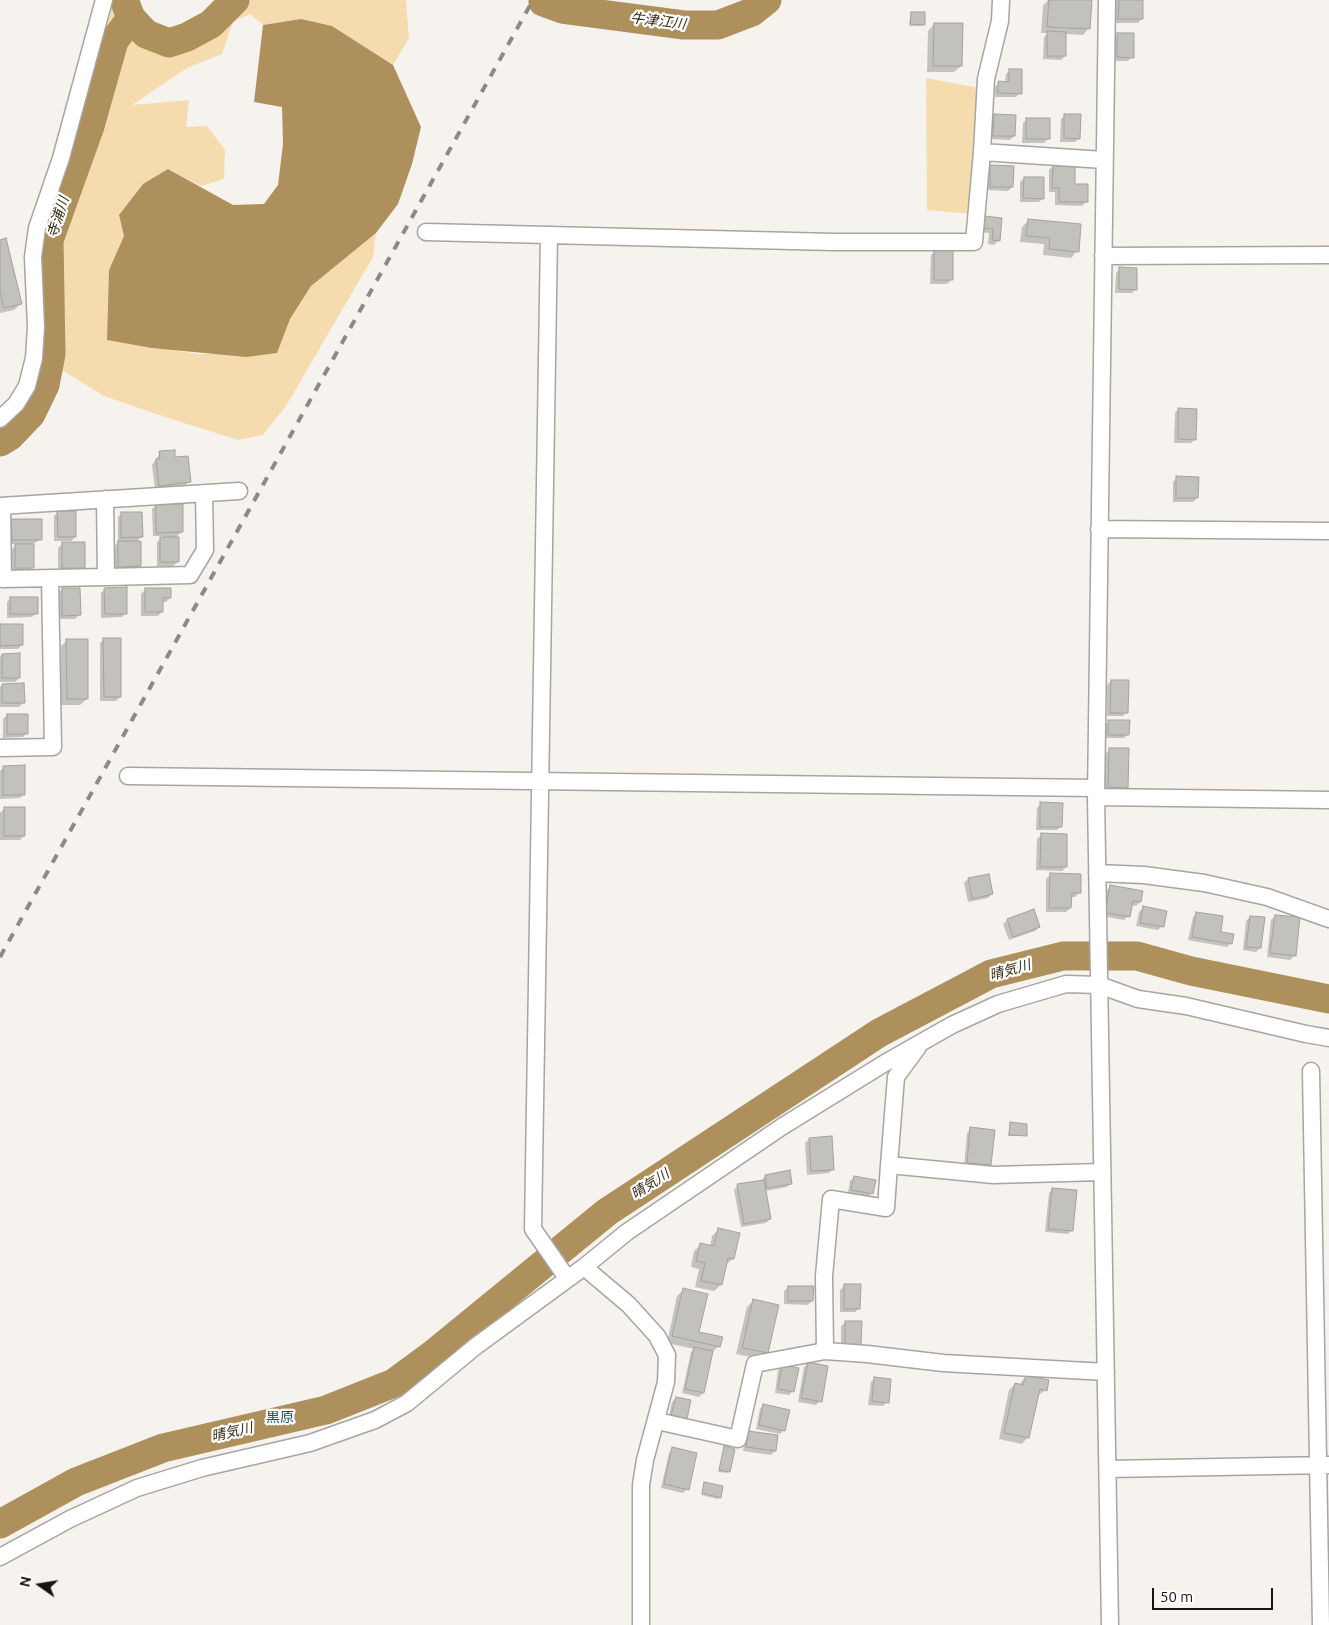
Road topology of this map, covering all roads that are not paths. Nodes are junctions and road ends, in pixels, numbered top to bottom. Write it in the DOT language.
graph roads {
  1 [pos="104,0"];
  2 [pos="1001,0"];
  3 [pos="1106,0"];
  4 [pos="982,152"];
  5 [pos="1104,160"];
  6 [pos="426,232"];
  7 [pos="549,236"];
  8 [pos="1329,255"];
  9 [pos="1103,256"];
  10 [pos="0,419"];
  11 [pos="238,491"];
  12 [pos="204,493"];
  13 [pos="105,499"];
  14 [pos="1,506"];
  15 [pos="1100,529"];
  16 [pos="1329,531"];
  17 [pos="106,577"];
  18 [pos="50,578"];
  19 [pos="0,748"];
  20 [pos="128,776"];
  21 [pos="540,781"];
  22 [pos="1096,793"];
  23 [pos="1329,800"];
  24 [pos="1097,873"];
  25 [pos="1329,918"];
  26 [pos="1099,985"];
  27 [pos="1329,1038"];
  28 [pos="922,1042"];
  29 [pos="1311,1071"];
  30 [pos="889,1165"];
  31 [pos="1102,1172"];
  32 [pos="584,1267"];
  33 [pos="564,1275"];
  34 [pos="825,1351"];
  35 [pos="1106,1372"];
  36 [pos="657,1421"];
  37 [pos="1324,1465"];
  38 [pos="1108,1469"];
  39 [pos="0,1557"];
  40 [pos="641,1625"];
  41 [pos="1110,1625"];
  42 [pos="1321,1625"];
  1 -- 10 [label="street"];
  2 -- 4 [label="street"];
  3 -- 5 [label="street"];
  4 -- 5 [label="street"];
  4 -- 7 [label="street"];
  5 -- 9 [label="street"];
  6 -- 7 [label="street"];
  7 -- 21 [label="street"];
  8 -- 9 [label="street"];
  9 -- 15 [label="street"];
  11 -- 12 [label="street"];
  12 -- 13 [label="street"];
  12 -- 17 [label="street"];
  13 -- 14 [label="street"];
  13 -- 17 [label="street"];
  14 -- 18 [label="street"];
  15 -- 16 [label="street"];
  15 -- 22 [label="street"];
  17 -- 18 [label="street"];
  18 -- 19 [label="street"];
  20 -- 21 [label="street"];
  21 -- 22 [label="street"];
  21 -- 33 [label="street"];
  22 -- 23 [label="street"];
  22 -- 24 [label="street"];
  24 -- 25 [label="street"];
  24 -- 26 [label="street"];
  26 -- 27 [label="street"];
  26 -- 28 [label="street"];
  26 -- 31 [label="street"];
  28 -- 30 [label="street"];
  28 -- 32 [label="street"];
  29 -- 37 [label="street"];
  30 -- 31 [label="street"];
  30 -- 34 [label="street"];
  31 -- 35 [label="street"];
  32 -- 33 [label="street"];
  32 -- 36 [label="street"];
  33 -- 39 [label="street"];
  34 -- 35 [label="street"];
  34 -- 36 [label="street"];
  35 -- 38 [label="street"];
  36 -- 40 [label="street"];
  37 -- 38 [label="street"];
  37 -- 42 [label="street"];
  38 -- 41 [label="street"];
}
